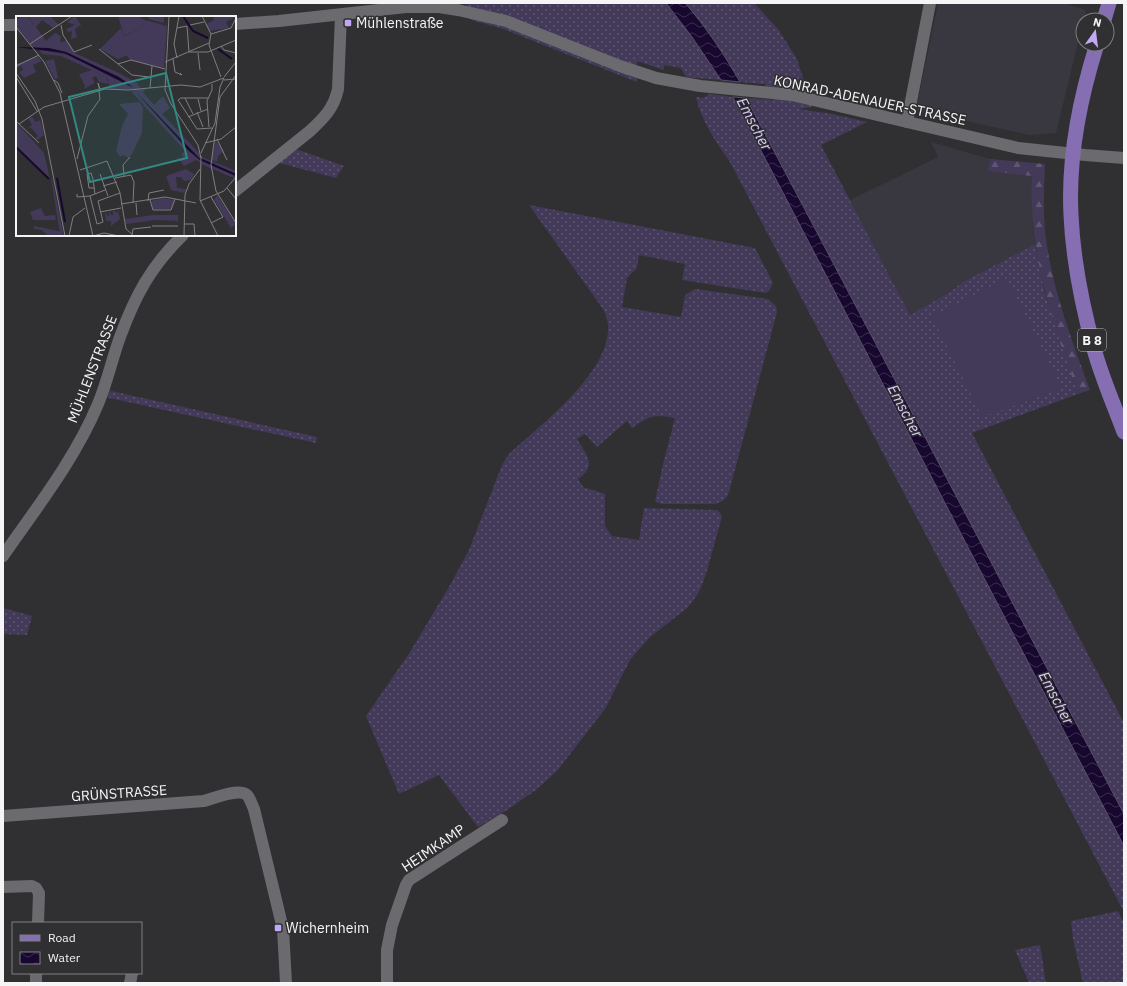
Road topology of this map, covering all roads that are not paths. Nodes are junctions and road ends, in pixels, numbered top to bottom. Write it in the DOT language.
graph roads {
  1 [pos="930,3"];
  2 [pos="357,8"];
  3 [pos="340,15"];
  4 [pos="236,24"];
  5 [pos="3,25"];
  6 [pos="16,25"];
  7 [pos="1095,52"];
  8 [pos="907,122"];
  9 [pos="1074,154"];
  10 [pos="1124,158"];
  11 [pos="236,190"];
  12 [pos="182,236"];
  13 [pos="1124,432"];
  14 [pos="3,556"];
  15 [pos="3,816"];
  16 [pos="502,820"];
  17 [pos="3,887"];
  18 [pos="38,922"];
  19 [pos="286,983"];
  20 [pos="387,983"];
  1 -- 8 [label="street"];
  2 -- 3 [label="street, KONRAD-ADENAUER-STRASSE"];
  2 -- 8 [label="street, KONRAD-ADENAUER-STRASSE"];
  3 -- 4 [label="street, KONRAD-ADENAUER-STRASSE"];
  3 -- 11 [label="street"];
  5 -- 6 [label="street"];
  7 -- 9 [label="main road, B 8"];
  8 -- 9 [label="street, KONRAD-ADENAUER-STRASSE"];
  9 -- 10 [label="street, KONRAD-ADENAUER-STRASSE"];
  9 -- 13 [label="main road, B 8"];
  12 -- 14 [label="street, MÜHLENSTRASSE"];
  15 -- 19 [label="street, GRÜNSTRASSE"];
  16 -- 20 [label="street, HEIMKAMP"];
  17 -- 18 [label="street"];
}
